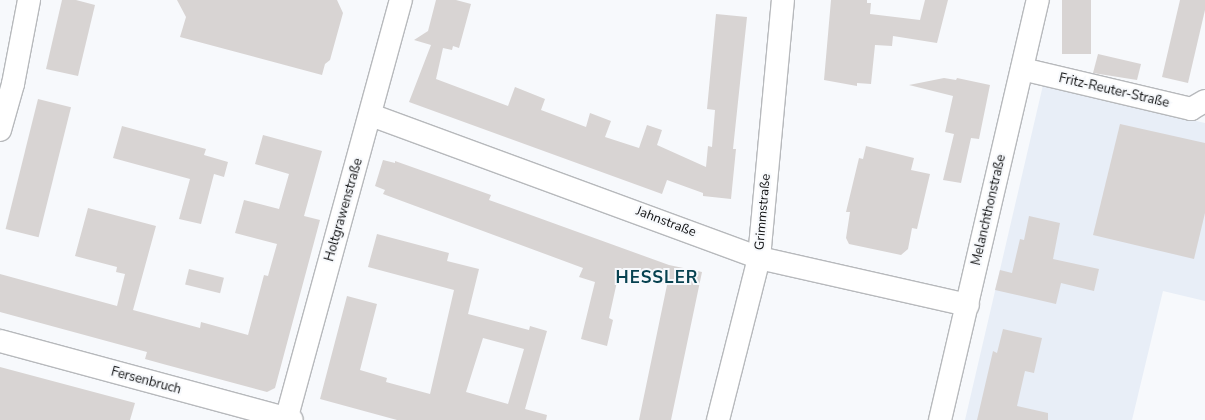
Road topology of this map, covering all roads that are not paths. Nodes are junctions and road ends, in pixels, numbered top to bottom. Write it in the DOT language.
graph roads {
  1 [pos="29,0"];
  2 [pos="401,0"];
  3 [pos="783,0"];
  4 [pos="1038,0"];
  5 [pos="1022,70"];
  6 [pos="1205,101"];
  7 [pos="371,115"];
  8 [pos="0,130"];
  9 [pos="759,258"];
  10 [pos="968,305"];
  11 [pos="0,341"];
  12 [pos="288,420"];
  13 [pos="718,420"];
  14 [pos="940,420"];
  1 -- 8 [label="street"];
  2 -- 7 [label="street, Holtgrawenstraße"];
  3 -- 9 [label="street, Grimmstraße"];
  4 -- 5 [label="street, Melanchthonstraße"];
  5 -- 6 [label="street, Fritz-Reuter-Straße"];
  5 -- 10 [label="street, Melanchthonstraße"];
  7 -- 9 [label="street, Jahnstraße"];
  7 -- 12 [label="street, Holtgrawenstraße"];
  9 -- 10 [label="street, Jahnstraße"];
  9 -- 13 [label="street, Grimmstraße"];
  10 -- 14 [label="street, Melanchthonstraße"];
  11 -- 12 [label="street, Fersenbruch"];
}
